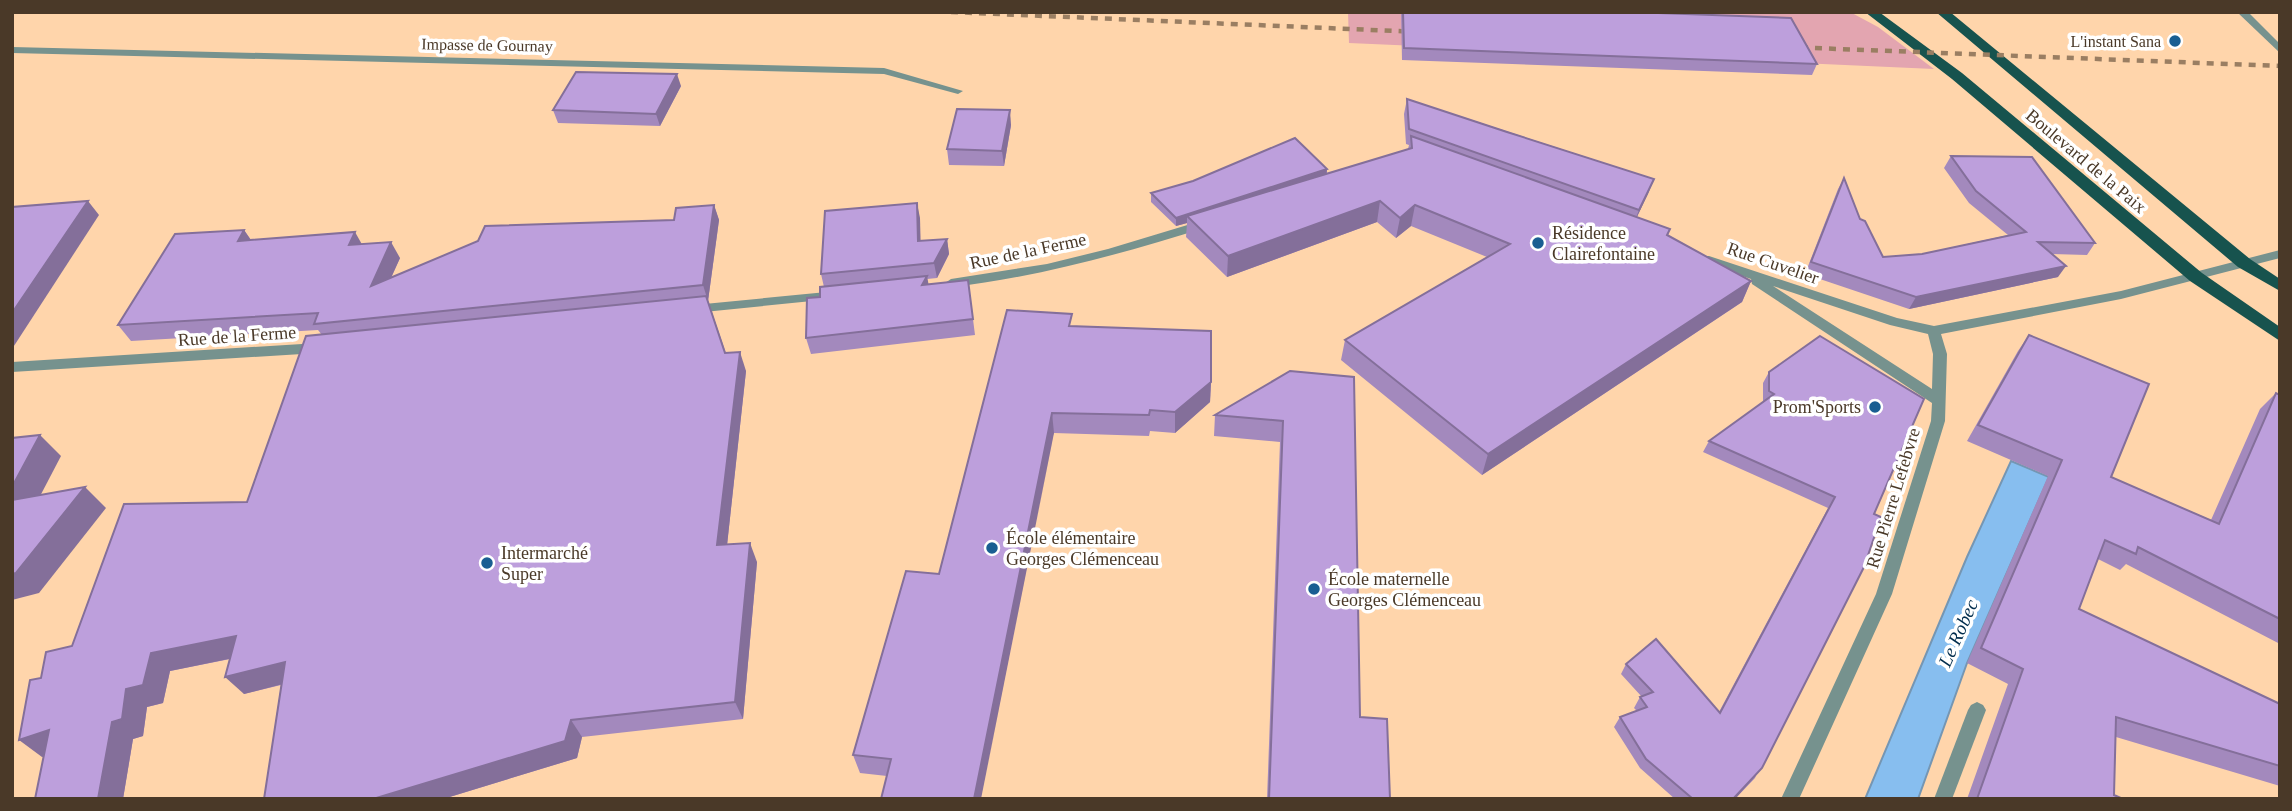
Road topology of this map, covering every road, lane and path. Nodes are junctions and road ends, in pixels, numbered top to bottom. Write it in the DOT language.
graph roads {
  1 [pos="1871,12"];
  2 [pos="1942,12"];
  3 [pos="2242,12"];
  4 [pos="12,50"];
  5 [pos="2280,50"];
  6 [pos="958,91"];
  7 [pos="1224,218"];
  8 [pos="1689,253"];
  9 [pos="2280,254"];
  10 [pos="2244,263"];
  11 [pos="1740,271"];
  12 [pos="2196,277"];
  13 [pos="936,285"];
  14 [pos="2280,286"];
  15 [pos="853,293"];
  16 [pos="674,311"];
  17 [pos="1934,331"];
  18 [pos="2280,335"];
  19 [pos="333,347"];
  20 [pos="12,367"];
  21 [pos="1938,400"];
  22 [pos="1977,710"];
  23 [pos="1790,799"];
  24 [pos="1943,799"];
  1 -- 12 [label="main road, Boulevard de la Paix"];
  2 -- 10 [label="main road, Boulevard de la Paix"];
  3 -- 5 [label="street"];
  4 -- 6 [label="street, Impasse de Gournay"];
  7 -- 13 [label="street, Rue de la Ferme"];
  8 -- 11 [label="street, Rue Cuvelier"];
  9 -- 10 [label="street"];
  10 -- 12 [label="street"];
  10 -- 14 [label="main road, Boulevard de la Paix"];
  11 -- 17 [label="street, Rue Cuvelier"];
  11 -- 21 [label="street"];
  12 -- 17 [label="street"];
  12 -- 18 [label="main road, Boulevard de la Paix"];
  15 -- 16 [label="street"];
  17 -- 21 [label="street, Rue Pierre Lefebvre"];
  19 -- 20 [label="street, Rue de la Ferme"];
  21 -- 23 [label="street, Rue Pierre Lefebvre"];
  22 -- 24 [label="street"];
}
